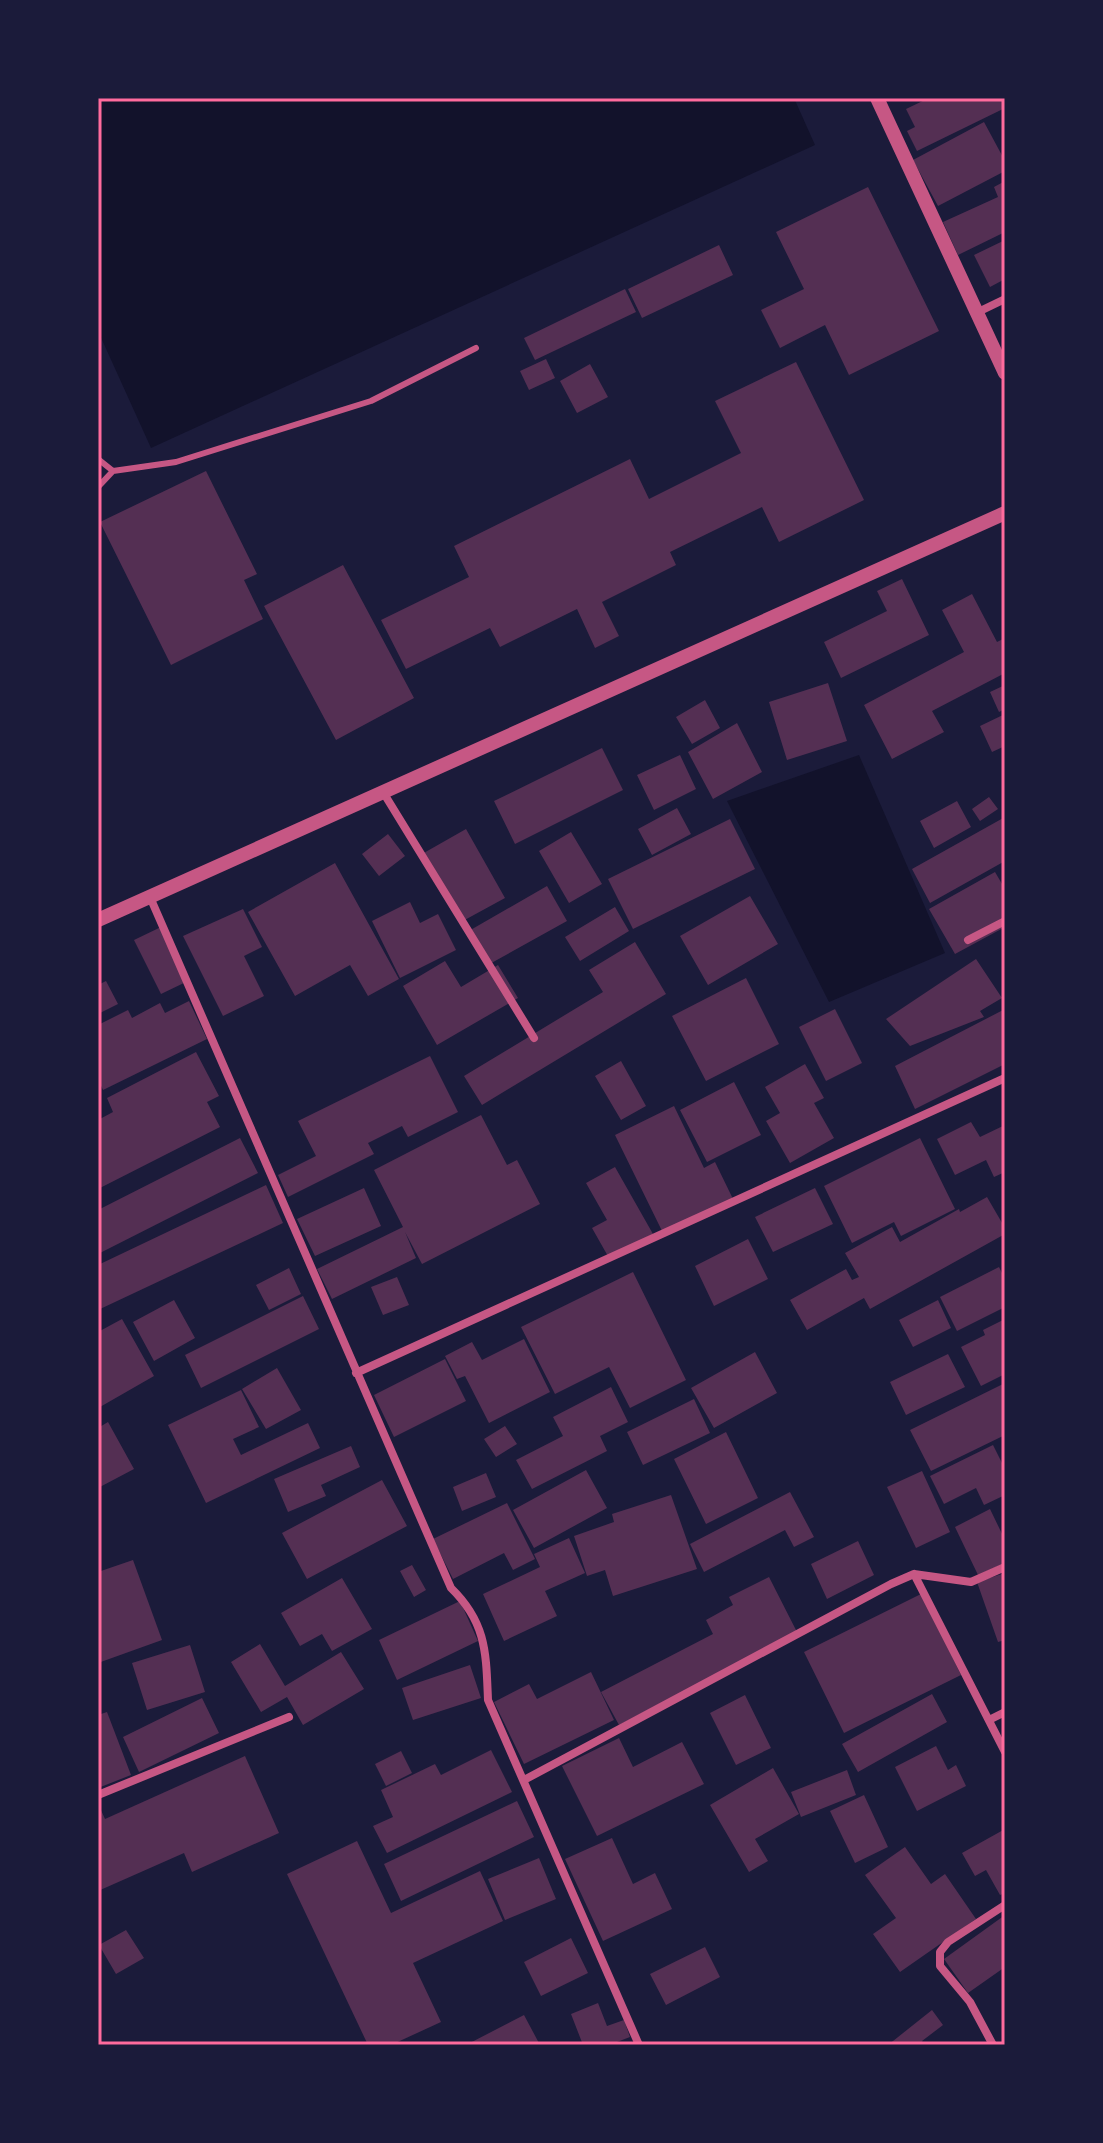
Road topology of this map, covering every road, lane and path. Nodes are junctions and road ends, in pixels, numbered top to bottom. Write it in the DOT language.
graph roads {
  1 [pos="877,98"];
  2 [pos="1005,299"];
  3 [pos="976,313"];
  4 [pos="476,348"];
  5 [pos="1005,373"];
  6 [pos="98,459"];
  7 [pos="113,471"];
  8 [pos="98,487"];
  9 [pos="1005,513"];
  10 [pos="383,792"];
  11 [pos="150,897"];
  12 [pos="98,920"];
  13 [pos="1005,921"];
  14 [pos="968,940"];
  15 [pos="534,1038"];
  16 [pos="1005,1078"];
  17 [pos="356,1373"];
  18 [pos="1005,1567"];
  19 [pos="914,1574"];
  20 [pos="1005,1712"];
  21 [pos="289,1717"];
  22 [pos="989,1720"];
  23 [pos="1005,1752"];
  24 [pos="524,1780"];
  25 [pos="98,1795"];
  26 [pos="1005,1905"];
  27 [pos="639,2045"];
  28 [pos="993,2045"];
  1 -- 3 [label="street"];
  2 -- 3 [label="street"];
  3 -- 5 [label="street"];
  4 -- 7 [label="lane"];
  6 -- 7 [label="lane"];
  7 -- 8 [label="lane"];
  9 -- 10 [label="street"];
  10 -- 11 [label="street"];
  10 -- 15 [label="street"];
  11 -- 12 [label="street"];
  11 -- 17 [label="street"];
  13 -- 14 [label="street"];
  16 -- 17 [label="street"];
  17 -- 24 [label="street"];
  18 -- 19 [label="street"];
  19 -- 22 [label="street"];
  19 -- 24 [label="street"];
  20 -- 22 [label="street"];
  21 -- 25 [label="street"];
  22 -- 23 [label="street"];
  24 -- 27 [label="street"];
  26 -- 28 [label="street"];
}
